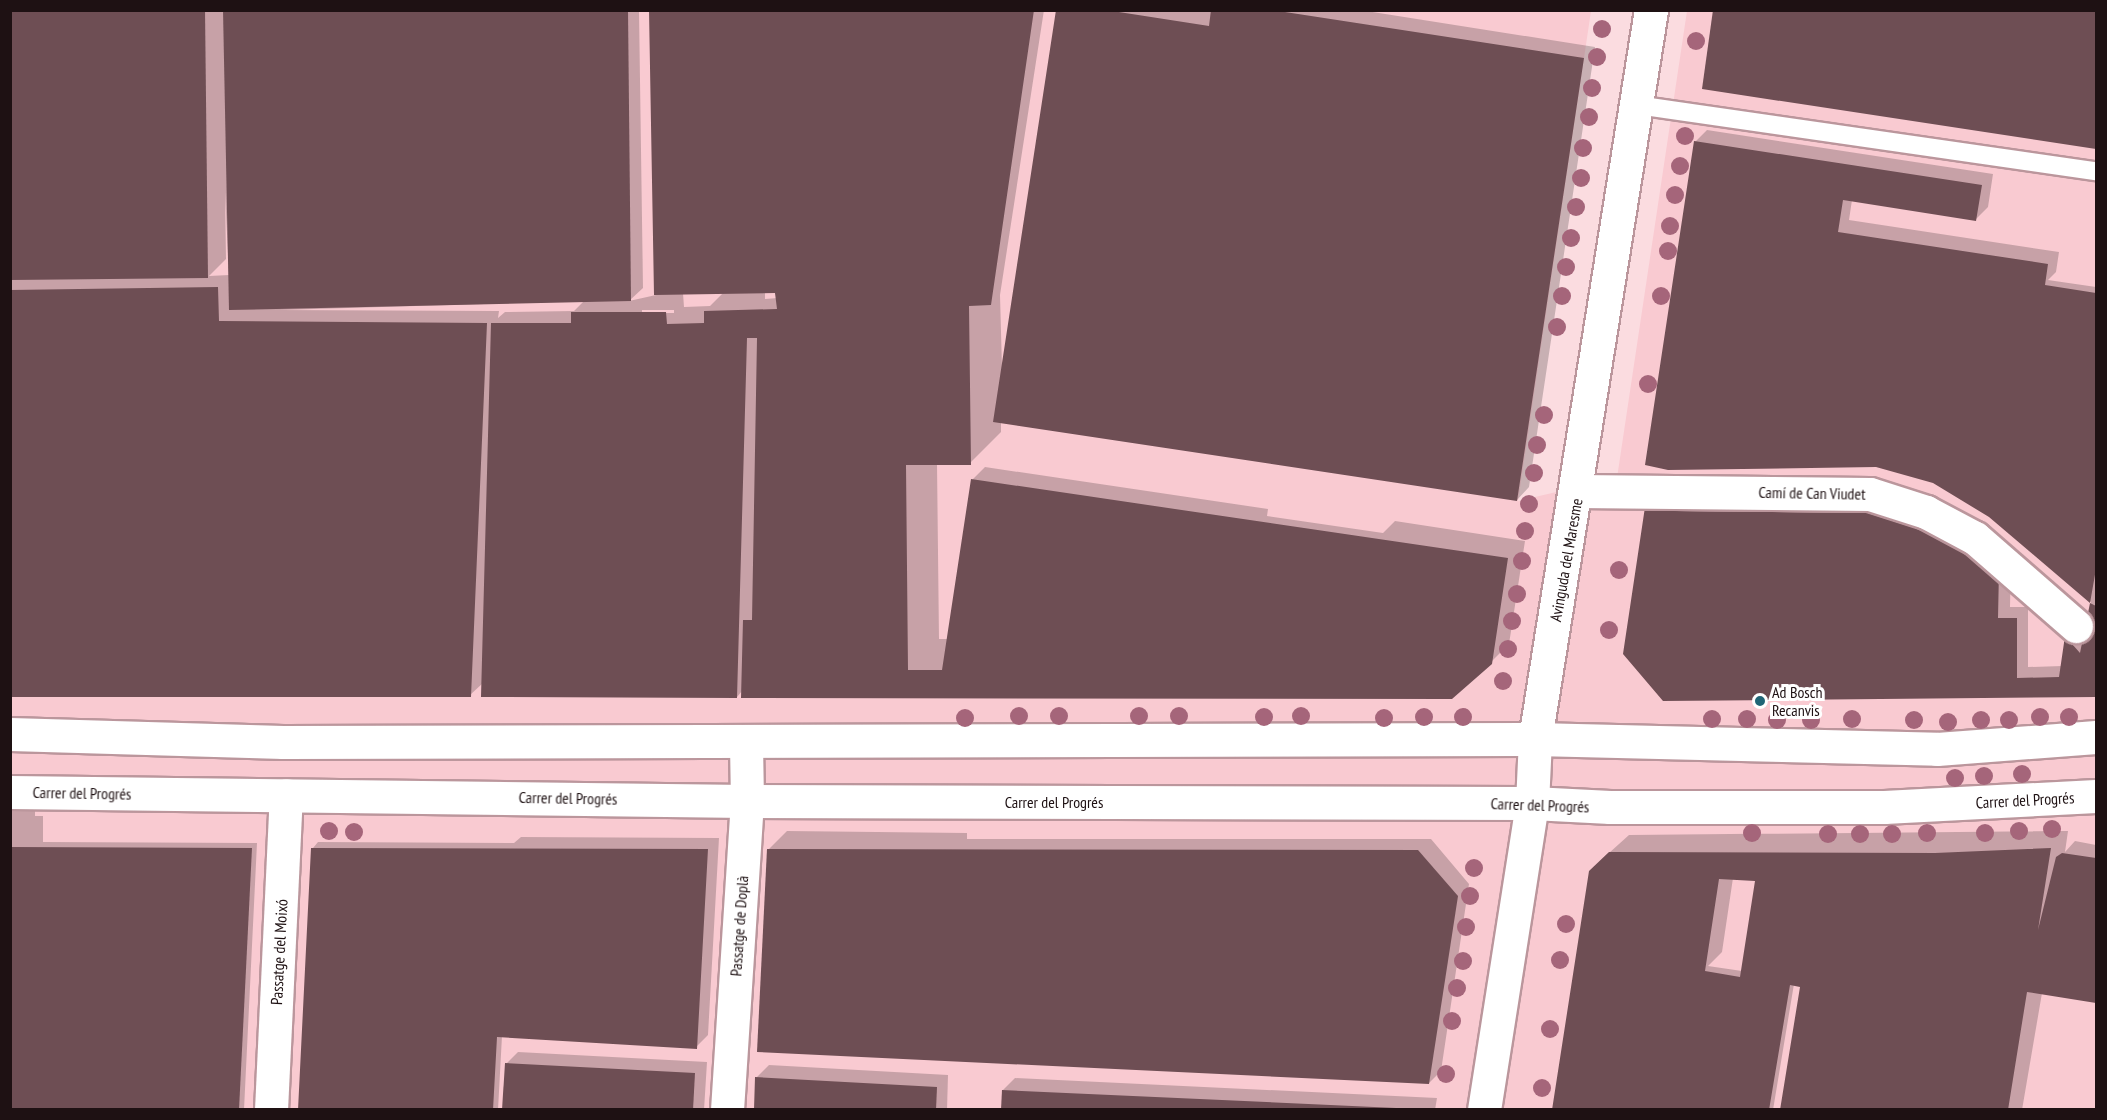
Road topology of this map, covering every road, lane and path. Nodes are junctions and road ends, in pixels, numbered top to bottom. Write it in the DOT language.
graph roads {
  1 [pos="1651,10"];
  2 [pos="1636,105"];
  3 [pos="2097,171"];
  4 [pos="1577,491"];
  5 [pos="2076,626"];
  6 [pos="10,734"];
  7 [pos="2085,738"];
  8 [pos="1535,739"];
  9 [pos="746,742"];
  10 [pos="10,792"];
  11 [pos="286,795"];
  12 [pos="2097,796"];
  13 [pos="747,801"];
  14 [pos="1532,803"];
  15 [pos="271,1110"];
  16 [pos="727,1110"];
  17 [pos="1484,1110"];
  1 -- 2 [label="street, Avinguda del Maresme"];
  2 -- 3 [label="lane"];
  2 -- 4 [label="street, Avinguda del Maresme"];
  4 -- 5 [label="street, Camí de Can Viudet"];
  4 -- 8 [label="street, Avinguda del Maresme"];
  6 -- 9 [label="street"];
  7 -- 8 [label="street"];
  8 -- 9 [label="street"];
  8 -- 14 [label="street, Avinguda del Maresme"];
  9 -- 13 [label="street, Passatge de Doplà"];
  10 -- 11 [label="street, Carrer del Progrés"];
  11 -- 13 [label="street, Carrer del Progrés"];
  11 -- 15 [label="street, Passatge del Moixó"];
  12 -- 14 [label="street, Carrer del Progrés"];
  13 -- 14 [label="street, Carrer del Progrés"];
  13 -- 16 [label="street, Passatge de Doplà"];
  14 -- 17 [label="street, Avinguda del Maresme"];
}
